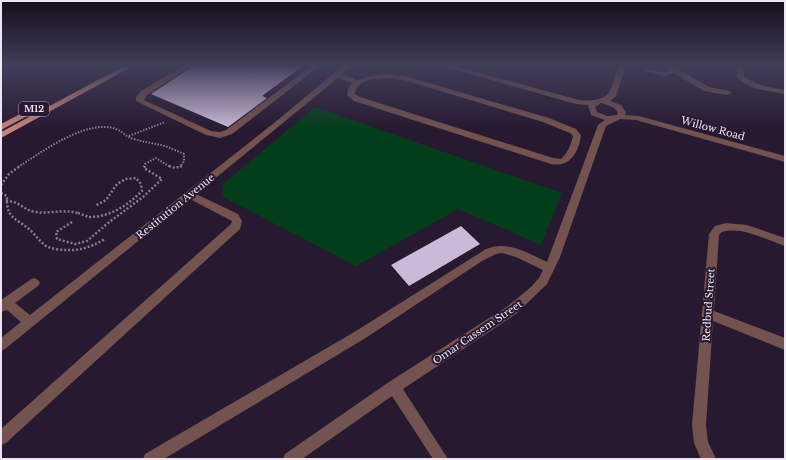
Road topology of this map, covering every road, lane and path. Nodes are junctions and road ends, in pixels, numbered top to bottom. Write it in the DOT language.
graph roads {
  1 [pos="77,86"];
  2 [pos="92,86"];
  3 [pos="155,86"];
  4 [pos="289,86"];
  5 [pos="323,86"];
  6 [pos="353,86"];
  7 [pos="433,86"];
  8 [pos="521,86"];
  9 [pos="616,86"];
  10 [pos="703,86"];
  11 [pos="762,86"];
  12 [pos="785,92"];
  13 [pos="727,93"];
  14 [pos="611,101"];
  15 [pos="592,106"];
  16 [pos="617,115"];
  17 [pos="175,118"];
  18 [pos="600,120"];
  19 [pos="1,127"];
  20 [pos="1,136"];
  21 [pos="129,136"];
  22 [pos="785,159"];
  23 [pos="1,185"];
  24 [pos="1,193"];
  25 [pos="189,195"];
  26 [pos="6,201"];
  27 [pos="95,206"];
  28 [pos="72,222"];
  29 [pos="105,238"];
  30 [pos="785,242"];
  31 [pos="550,268"];
  32 [pos="34,283"];
  33 [pos="4,305"];
  34 [pos="708,314"];
  35 [pos="30,322"];
  36 [pos="785,344"];
  37 [pos="1,345"];
  38 [pos="394,387"];
  39 [pos="1,438"];
  40 [pos="706,455"];
  41 [pos="150,459"];
  42 [pos="290,459"];
  43 [pos="441,459"];
  1 -- 19 [label="main road, M12"];
  2 -- 20 [label="main road, M12"];
  3 -- 17 [label="street"];
  4 -- 17 [label="street"];
  5 -- 25 [label="street, Restitution Avenue"];
  6 -- 7 [label="street"];
  8 -- 15 [label="street"];
  9 -- 14 [label="street"];
  10 -- 13 [label="street"];
  11 -- 12 [label="street"];
  14 -- 15 [label="street"];
  14 -- 16 [label="street"];
  15 -- 18 [label="street"];
  16 -- 18 [label="street"];
  16 -- 22 [label="street, Willow Road"];
  17 -- 21 [label="path"];
  18 -- 31 [label="street, Omar Cassem Street"];
  21 -- 23 [label="path"];
  21 -- 28 [label="path"];
  24 -- 26 [label="path"];
  25 -- 35 [label="street, Restitution Avenue"];
  25 -- 39 [label="street"];
  26 -- 27 [label="path, bridge"];
  26 -- 29 [label="path"];
  30 -- 34 [label="street, Redbud Street"];
  31 -- 38 [label="street, Omar Cassem Street"];
  31 -- 41 [label="street"];
  32 -- 33 [label="street"];
  33 -- 35 [label="street"];
  34 -- 36 [label="street"];
  34 -- 40 [label="street, Redbud Street"];
  35 -- 37 [label="street, Restitution Avenue"];
  38 -- 42 [label="street, Omar Cassem Street"];
  38 -- 43 [label="street"];
}
